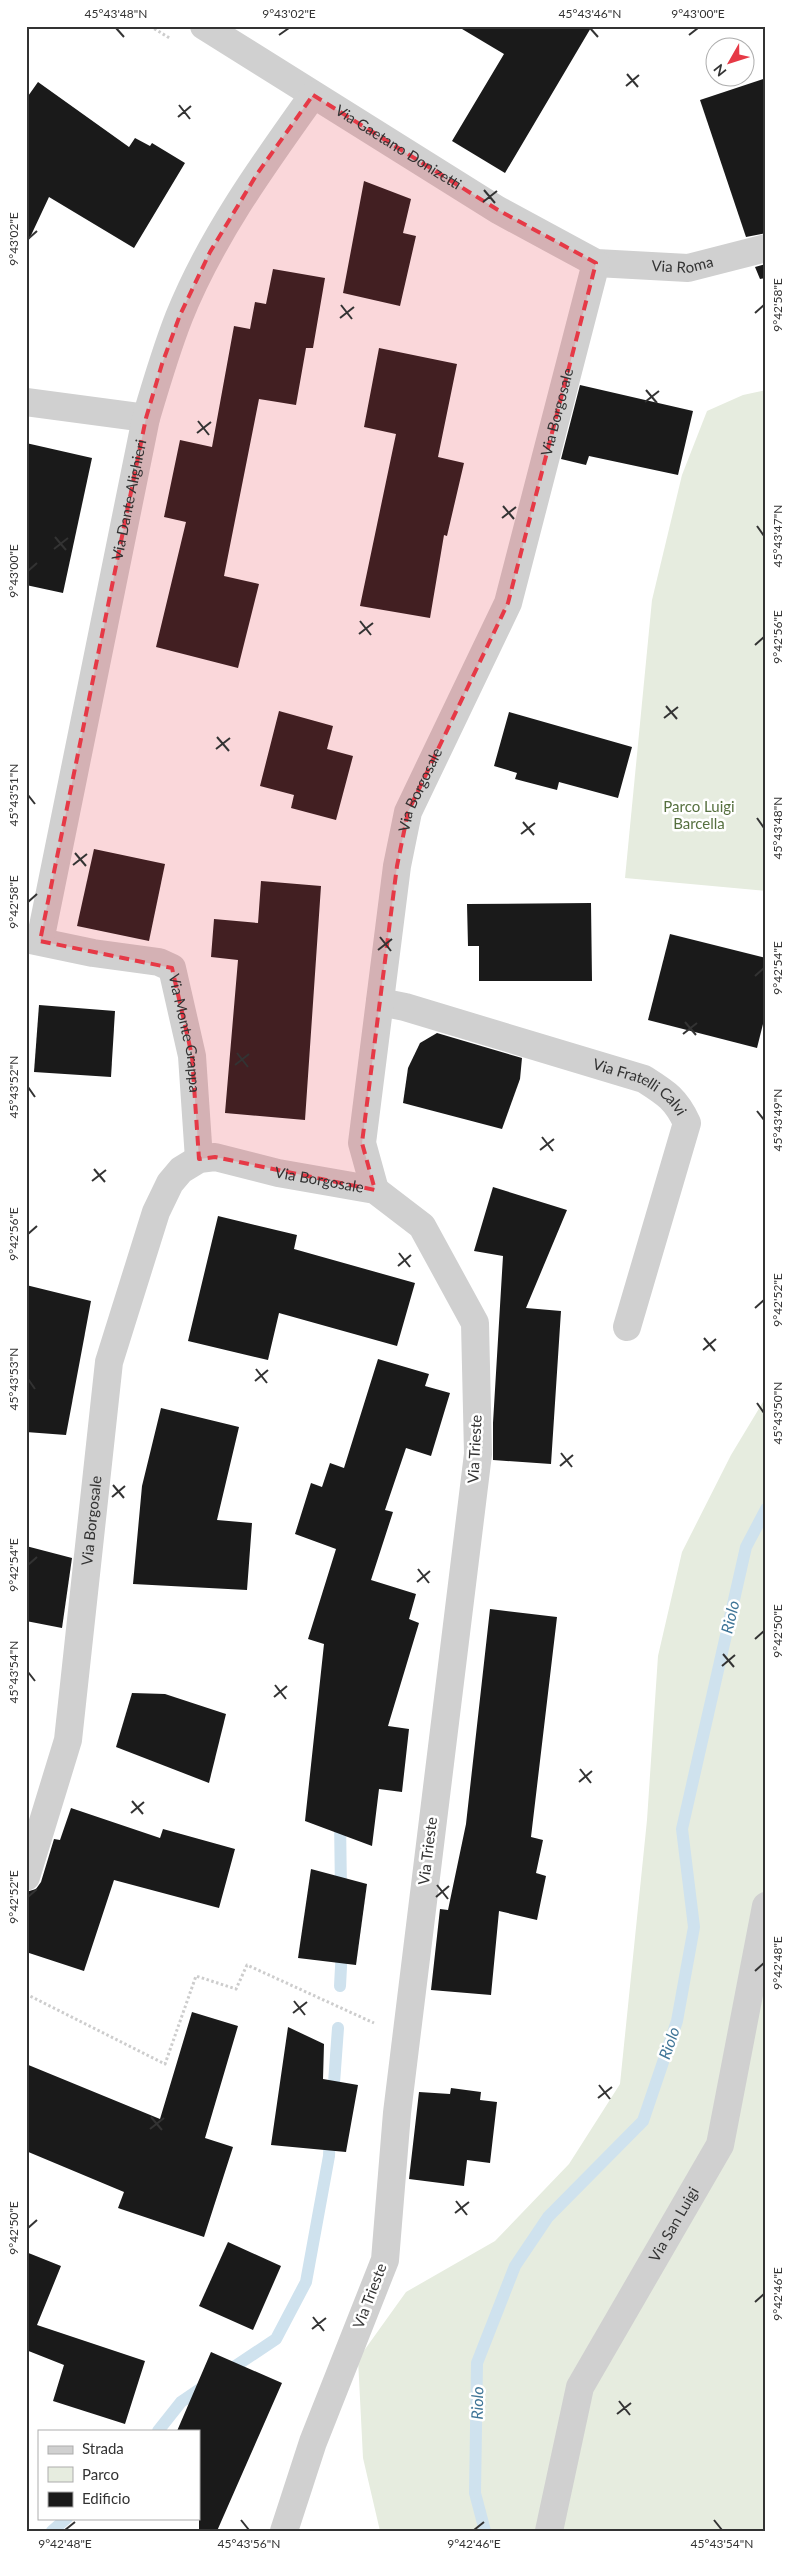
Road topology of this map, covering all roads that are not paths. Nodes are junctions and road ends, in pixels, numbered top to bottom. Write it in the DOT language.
graph roads {
  1 [pos="204,26"];
  2 [pos="313,95"];
  3 [pos="766,248"];
  4 [pos="596,263"];
  5 [pos="26,402"];
  6 [pos="146,418"];
  7 [pos="33,940"];
  8 [pos="380,1002"];
  9 [pos="199,1159"];
  10 [pos="375,1190"];
  11 [pos="627,1327"];
  12 [pos="26,1877"];
  13 [pos="766,1906"];
  14 [pos="284,2531"];
  15 [pos="549,2531"];
  1 -- 2 [label="street, Via Gaetano Donizetti"];
  2 -- 4 [label="street, Via Gaetano Donizetti"];
  2 -- 6 [label="street, Via Dante Alighieri"];
  3 -- 4 [label="street, Via Roma"];
  4 -- 8 [label="street, Via Borgosale"];
  5 -- 6 [label="street"];
  6 -- 7 [label="street, Via Dante Alighieri"];
  7 -- 9 [label="street, Via Monte Grappa"];
  8 -- 10 [label="street, Via Borgosale"];
  8 -- 11 [label="street, Via Fratelli Calvi"];
  9 -- 10 [label="street, Via Borgosale"];
  9 -- 12 [label="street, Via Borgosale"];
  10 -- 14 [label="street, Via Trieste"];
  13 -- 15 [label="street, Via San Luigi"];
}
